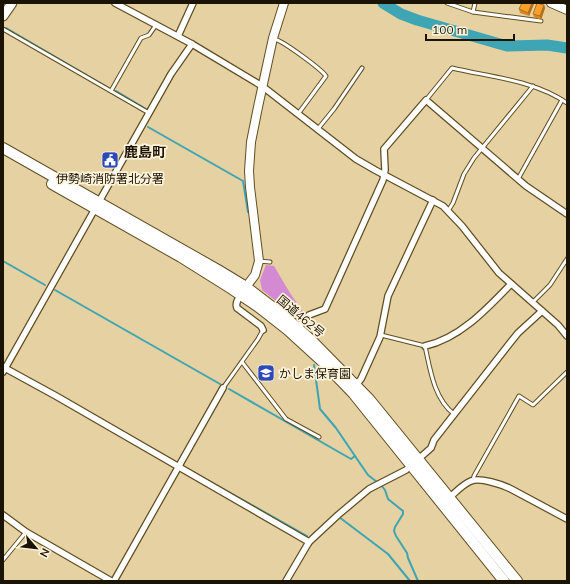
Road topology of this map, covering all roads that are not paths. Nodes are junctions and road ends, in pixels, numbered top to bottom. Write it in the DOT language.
graph roads {
  1 [pos="12,3"];
  2 [pos="115,3"];
  3 [pos="193,3"];
  4 [pos="284,3"];
  5 [pos="447,3"];
  6 [pos="475,3"];
  7 [pos="551,3"];
  8 [pos="567,10"];
  9 [pos="473,12"];
  10 [pos="3,16"];
  11 [pos="541,22"];
  12 [pos="156,25"];
  13 [pos="3,29"];
  14 [pos="178,36"];
  15 [pos="273,38"];
  16 [pos="192,44"];
  17 [pos="362,68"];
  18 [pos="262,86"];
  19 [pos="533,86"];
  20 [pos="111,90"];
  21 [pos="426,100"];
  22 [pos="562,100"];
  23 [pos="567,103"];
  24 [pos="149,113"];
  25 [pos="298,114"];
  26 [pos="317,130"];
  27 [pos="3,148"];
  28 [pos="482,148"];
  29 [pos="3,155"];
  30 [pos="384,175"];
  31 [pos="518,179"];
  32 [pos="433,200"];
  33 [pos="97,205"];
  34 [pos="448,211"];
  35 [pos="567,214"];
  36 [pos="567,259"];
  37 [pos="259,261"];
  38 [pos="270,262"];
  39 [pos="511,284"];
  40 [pos="244,291"];
  41 [pos="533,302"];
  42 [pos="542,312"];
  43 [pos="297,328"];
  44 [pos="263,330"];
  45 [pos="381,335"];
  46 [pos="567,336"];
  47 [pos="424,346"];
  48 [pos="242,362"];
  49 [pos="4,369"];
  50 [pos="567,372"];
  51 [pos="356,385"];
  52 [pos="223,388"];
  53 [pos="454,414"];
  54 [pos="319,437"];
  55 [pos="415,463"];
  56 [pos="179,467"];
  57 [pos="473,480"];
  58 [pos="449,498"];
  59 [pos="3,515"];
  60 [pos="567,519"];
  61 [pos="26,532"];
  62 [pos="309,542"];
  63 [pos="3,560"];
  64 [pos="112,581"];
  65 [pos="286,581"];
  66 [pos="504,581"];
  67 [pos="517,581"];
  1 -- 10 [label="main road"];
  2 -- 12 [label="street"];
  3 -- 14 [label="street"];
  4 -- 15 [label="street"];
  5 -- 9 [label="lane"];
  6 -- 9 [label="lane"];
  7 -- 8 [label="street"];
  9 -- 11 [label="lane"];
  12 -- 14 [label="street"];
  12 -- 20 [label="lane"];
  13 -- 20 [label="lane"];
  14 -- 16 [label="street"];
  15 -- 18 [label="street"];
  15 -- 25 [label="lane"];
  16 -- 18 [label="street"];
  16 -- 24 [label="street"];
  17 -- 26 [label="lane"];
  18 -- 25 [label="street"];
  18 -- 37 [label="street"];
  19 -- 21 [label="lane"];
  19 -- 22 [label="lane"];
  19 -- 28 [label="lane"];
  20 -- 24 [label="lane"];
  21 -- 28 [label="street"];
  21 -- 30 [label="street"];
  22 -- 23 [label="lane"];
  22 -- 31 [label="lane"];
  24 -- 33 [label="street"];
  25 -- 26 [label="street"];
  26 -- 30 [label="street"];
  27 -- 33 [label="highway, 国道462号"];
  28 -- 31 [label="street"];
  28 -- 34 [label="lane"];
  29 -- 33 [label="highway, 国道462号"];
  30 -- 32 [label="street"];
  30 -- 43 [label="street"];
  31 -- 35 [label="street"];
  32 -- 34 [label="street"];
  32 -- 45 [label="street"];
  33 -- 40 [label="highway, 国道462号"];
  33 -- 49 [label="street"];
  34 -- 39 [label="street"];
  36 -- 41 [label="lane"];
  37 -- 38 [label="lane"];
  37 -- 40 [label="street"];
  39 -- 41 [label="street"];
  39 -- 47 [label="street"];
  40 -- 43 [label="highway, 国道462号"];
  40 -- 44 [label="street"];
  40 -- 55 [label="highway, 国道462号"];
  41 -- 42 [label="street"];
  42 -- 46 [label="street"];
  42 -- 53 [label="street"];
  43 -- 51 [label="highway, 国道462号"];
  44 -- 48 [label="lane"];
  45 -- 47 [label="lane"];
  45 -- 51 [label="street"];
  47 -- 53 [label="lane"];
  48 -- 52 [label="lane"];
  48 -- 54 [label="lane"];
  49 -- 56 [label="street"];
  50 -- 57 [label="lane"];
  51 -- 55 [label="highway, 国道462号"];
  52 -- 56 [label="street"];
  53 -- 55 [label="street"];
  55 -- 58 [label="highway, 国道462号"];
  55 -- 62 [label="street"];
  55 -- 66 [label="highway, 国道462号"];
  56 -- 62 [label="street"];
  56 -- 64 [label="street"];
  57 -- 58 [label="street"];
  57 -- 60 [label="street"];
  58 -- 67 [label="highway, 国道462号"];
  59 -- 61 [label="street"];
  61 -- 63 [label="lane"];
  61 -- 64 [label="street"];
  62 -- 65 [label="street"];
}
